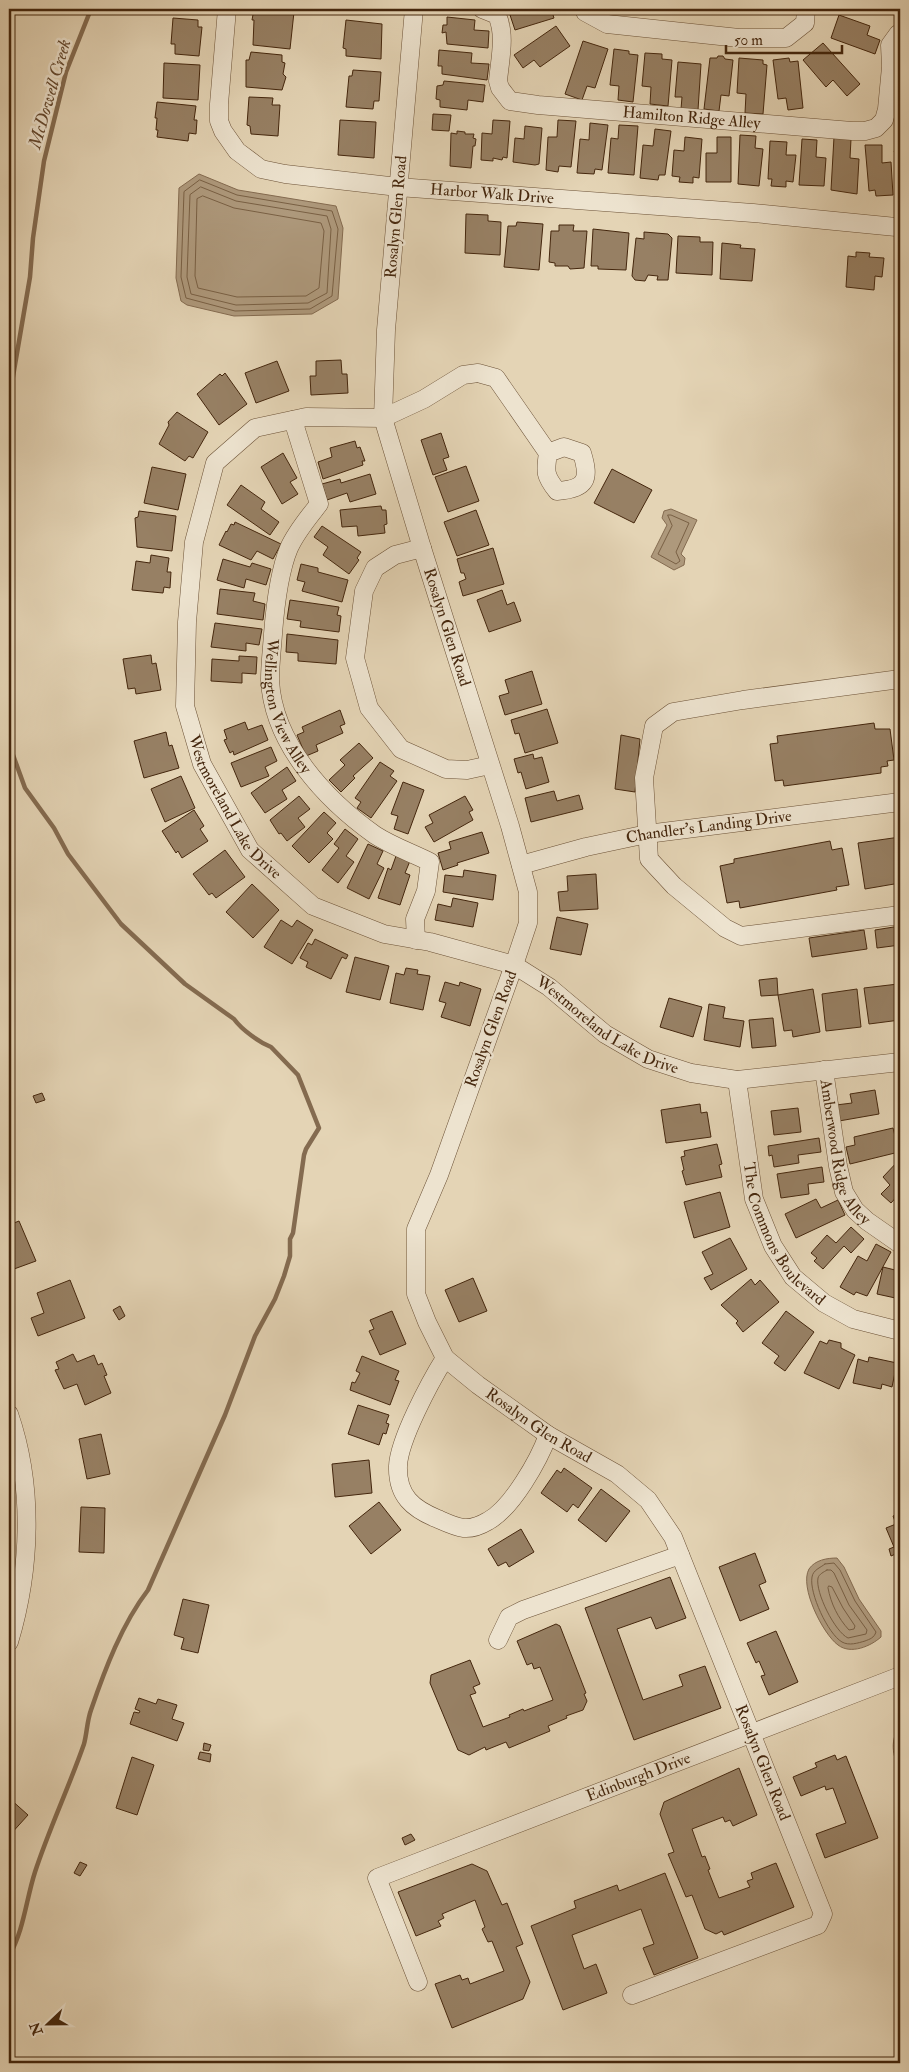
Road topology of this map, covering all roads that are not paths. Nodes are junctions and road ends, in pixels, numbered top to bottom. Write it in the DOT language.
graph roads {
  1 [pos="227,9"];
  2 [pos="414,9"];
  3 [pos="482,9"];
  4 [pos="584,9"];
  5 [pos="806,9"];
  6 [pos="900,33"];
  7 [pos="398,187"];
  8 [pos="900,226"];
  9 [pos="384,418"];
  10 [pos="293,420"];
  11 [pos="548,453"];
  12 [pos="422,548"];
  13 [pos="900,679"];
  14 [pos="490,765"];
  15 [pos="900,802"];
  16 [pos="647,834"];
  17 [pos="521,865"];
  18 [pos="900,915"];
  19 [pos="416,940"];
  20 [pos="514,965"];
  21 [pos="900,1062"];
  22 [pos="824,1070"];
  23 [pos="737,1080"];
  24 [pos="900,1244"];
  25 [pos="900,1331"];
  26 [pos="445,1358"];
  27 [pos="9,1414"];
  28 [pos="548,1435"];
  29 [pos="680,1555"];
  30 [pos="498,1640"];
  31 [pos="9,1642"];
  32 [pos="900,1676"];
  33 [pos="752,1734"];
  34 [pos="418,1982"];
  35 [pos="632,1995"];
  1 -- 7 [label="street, Harbor Walk Drive"];
  2 -- 7 [label="street, Rosalyn Glen Road"];
  3 -- 6 [label="street, Hamilton Ridge Alley"];
  4 -- 5 [label="street"];
  7 -- 8 [label="street, Harbor Walk Drive"];
  7 -- 9 [label="street, Rosalyn Glen Road"];
  9 -- 10 [label="street, Westmoreland Lake Drive"];
  9 -- 11 [label="street, Westmoreland Lake Drive"];
  9 -- 12 [label="street, Rosalyn Glen Road"];
  10 -- 19 [label="street, Wellington View Alley"];
  10 -- 19 [label="street, Westmoreland Lake Drive"];
  12 -- 14 [label="street, Rosalyn Glen Road"];
  12 -- 14 [label="street"];
  13 -- 16 [label="street"];
  14 -- 17 [label="street, Rosalyn Glen Road"];
  15 -- 16 [label="street, Chandler's Landing Drive"];
  16 -- 17 [label="street, Chandler's Landing Drive"];
  16 -- 18 [label="street"];
  17 -- 20 [label="street, Rosalyn Glen Road"];
  19 -- 20 [label="street, Westmoreland Lake Drive"];
  20 -- 23 [label="street, Westmoreland Lake Drive"];
  20 -- 26 [label="street, Rosalyn Glen Road"];
  21 -- 22 [label="street, Westmoreland Lake Drive"];
  22 -- 23 [label="street, Westmoreland Lake Drive"];
  22 -- 24 [label="street, Amberwood Ridge Alley"];
  23 -- 25 [label="street, The Commons Boulevard"];
  26 -- 28 [label="street, Rosalyn Glen Road"];
  26 -- 28 [label="street"];
  27 -- 31 [label="street"];
  28 -- 29 [label="street, Rosalyn Glen Road"];
  29 -- 30 [label="street"];
  29 -- 33 [label="street, Rosalyn Glen Road"];
  32 -- 33 [label="street, Edinburgh Drive"];
  33 -- 34 [label="street, Edinburgh Drive"];
  33 -- 35 [label="street, Rosalyn Glen Road"];
}
